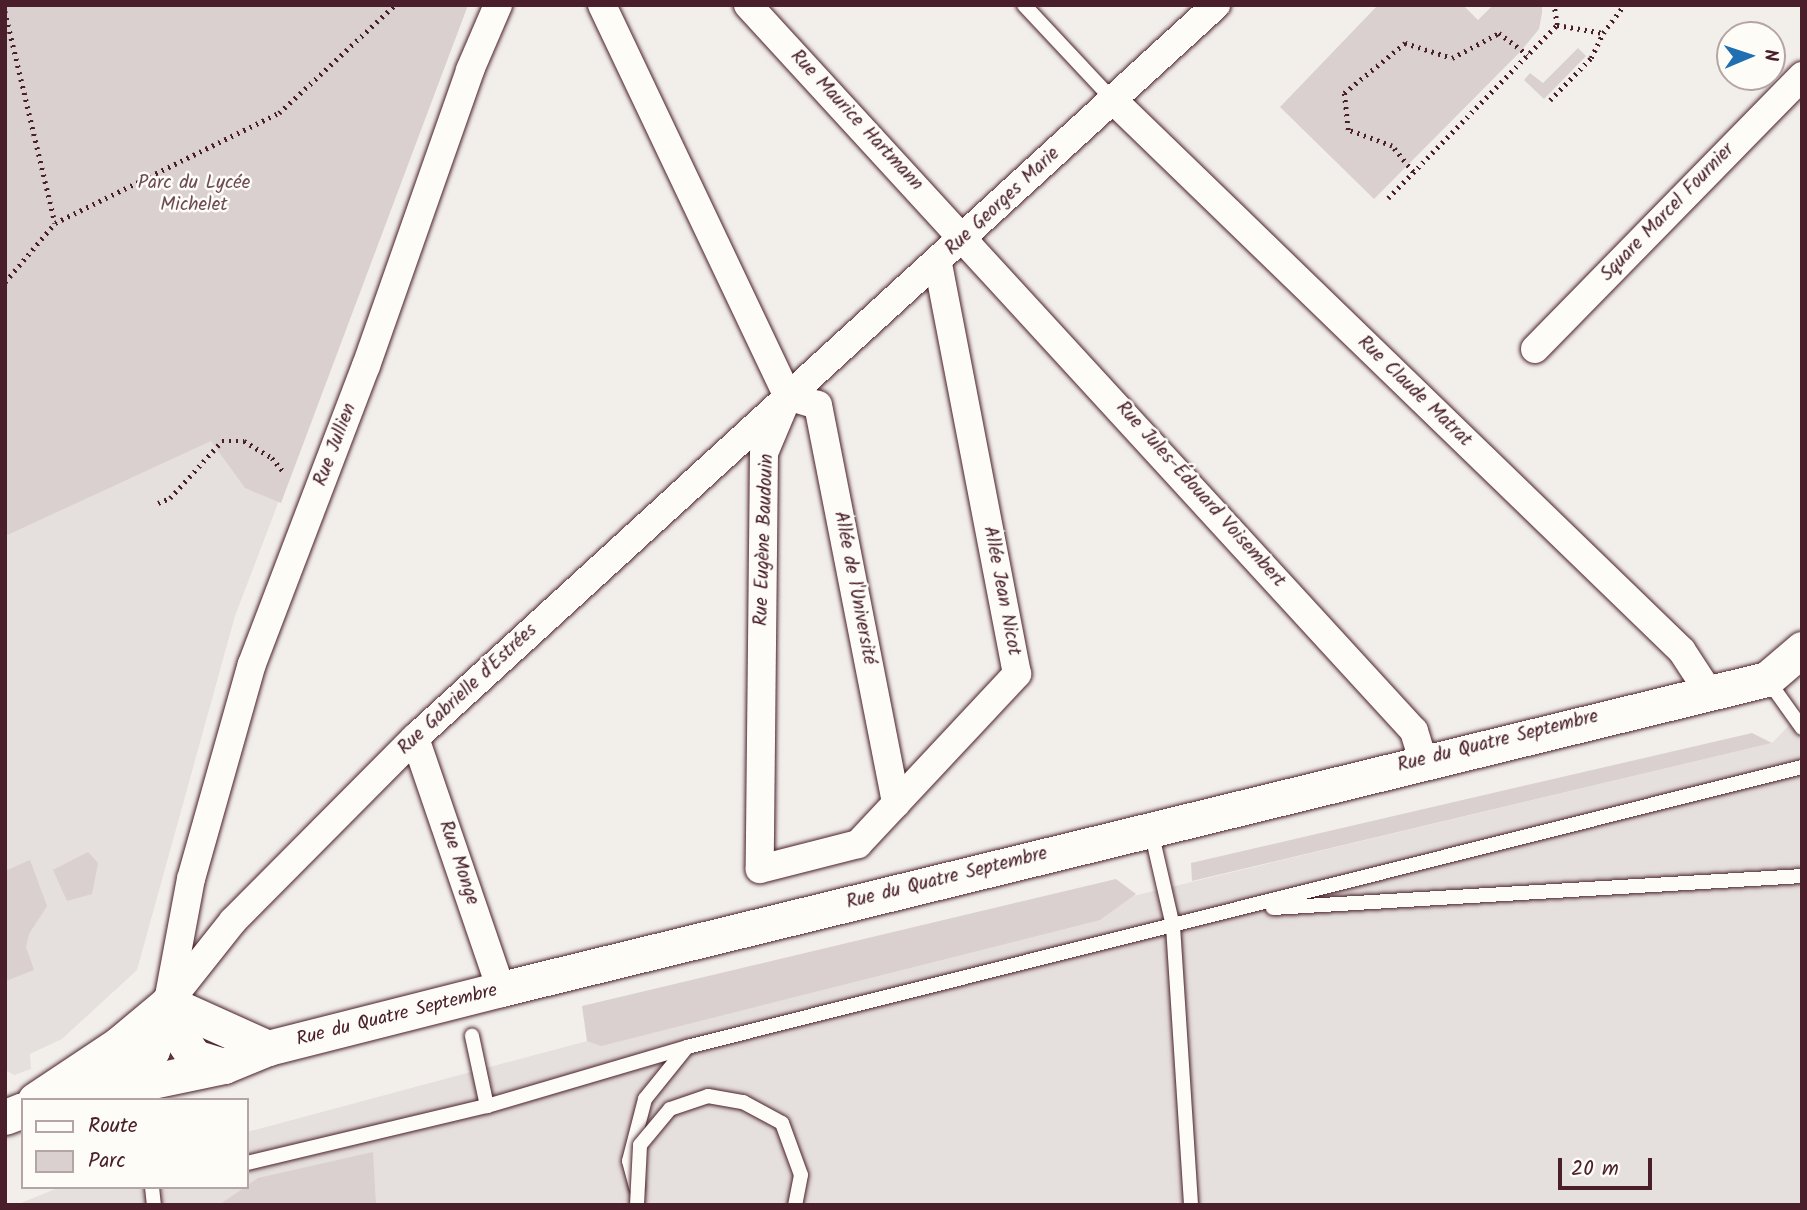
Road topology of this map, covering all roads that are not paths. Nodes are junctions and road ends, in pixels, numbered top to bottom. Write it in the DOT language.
graph roads {
  1 [pos="498,5"];
  2 [pos="602,5"];
  3 [pos="748,5"];
  4 [pos="1024,5"];
  5 [pos="1216,5"];
  6 [pos="1802,76"];
  7 [pos="1112,99"];
  8 [pos="964,237"];
  9 [pos="938,262"];
  10 [pos="1535,349"];
  11 [pos="788,396"];
  12 [pos="1802,649"];
  13 [pos="1767,679"];
  14 [pos="1708,691"];
  15 [pos="1802,728"];
  16 [pos="415,738"];
  17 [pos="1423,760"];
  18 [pos="1802,767"];
  19 [pos="896,803"];
  20 [pos="1151,830"];
  21 [pos="760,869"];
  22 [pos="1802,876"];
  23 [pos="189,890"];
  24 [pos="1240,910"];
  25 [pos="233,921"];
  26 [pos="1173,926"];
  27 [pos="501,989"];
  28 [pos="168,1003"];
  29 [pos="472,1036"];
  30 [pos="687,1047"];
  31 [pos="268,1048"];
  32 [pos="224,1066"];
  33 [pos="156,1091"];
  34 [pos="73,1097"];
  35 [pos="37,1098"];
  36 [pos="487,1106"];
  37 [pos="248,1163"];
  38 [pos="639,1205"];
  39 [pos="795,1205"];
  40 [pos="1191,1205"];
  1 -- 23 [label="street, Rue Jullien"];
  2 -- 11 [label="street"];
  3 -- 8 [label="street, Rue Maurice Hartmann"];
  4 -- 7 [label="lane"];
  5 -- 7 [label="street, Rue Georges Marie"];
  6 -- 10 [label="street, Square Marcel Fournier"];
  7 -- 8 [label="street, Rue Georges Marie"];
  7 -- 14 [label="street, Rue Claude Matrat"];
  8 -- 9 [label="street, Rue Georges Marie"];
  8 -- 17 [label="street, Rue Jules-Édouard Voisembert"];
  9 -- 11 [label="street, Rue Georges Marie"];
  9 -- 19 [label="street, Allée Jean Nicot"];
  11 -- 16 [label="street, Rue Gabrielle d'Estrées"];
  11 -- 19 [label="street, Allée de l'Université"];
  11 -- 21 [label="street, Rue Eugène Baudouin"];
  12 -- 13 [label="street, Rue du Quatre Septembre"];
  13 -- 14 [label="street, Rue du Quatre Septembre"];
  13 -- 15 [label="lane"];
  14 -- 17 [label="street, Rue du Quatre Septembre"];
  16 -- 25 [label="street, Rue Gabrielle d'Estrées"];
  16 -- 27 [label="street, Rue Monge"];
  17 -- 20 [label="street, Rue du Quatre Septembre"];
  18 -- 24 [label="lane"];
  19 -- 21 [label="street, Allée Jean Nicot"];
  20 -- 26 [label="lane"];
  20 -- 27 [label="street, Rue du Quatre Septembre"];
  22 -- 24 [label="lane"];
  23 -- 25 [label="street"];
  23 -- 28 [label="street, Rue Jullien"];
  24 -- 26 [label="lane"];
  25 -- 28 [label="street, Rue Gabrielle d'Estrées"];
  26 -- 30 [label="lane"];
  26 -- 40 [label="lane"];
  27 -- 31 [label="street, Rue du Quatre Septembre"];
  28 -- 31 [label="street"];
  28 -- 32 [label="street"];
  28 -- 34 [label="street"];
  28 -- 35 [label="street"];
  29 -- 36 [label="lane"];
  30 -- 36 [label="lane"];
  30 -- 38 [label="lane"];
  31 -- 32 [label="street, Rue du Quatre Septembre"];
  32 -- 33 [label="street, Rue du Quatre Septembre"];
  33 -- 34 [label="street, Rue du Quatre Septembre"];
  36 -- 37 [label="lane"];
  38 -- 39 [label="lane, bridge"];
}
